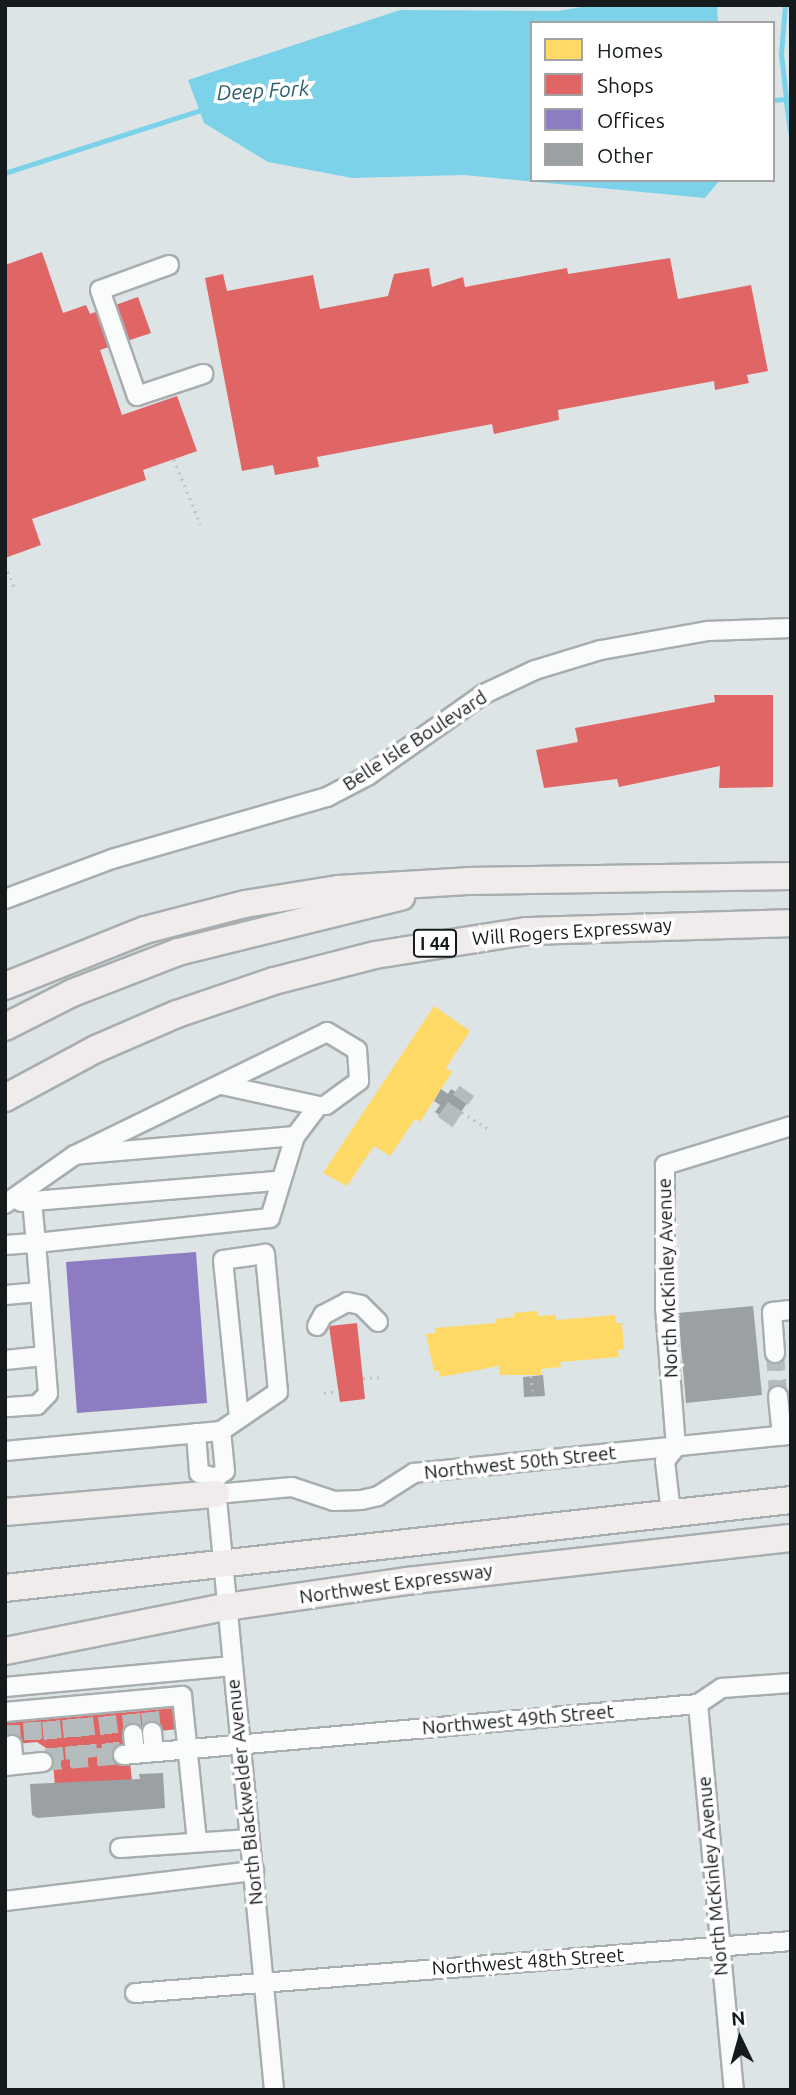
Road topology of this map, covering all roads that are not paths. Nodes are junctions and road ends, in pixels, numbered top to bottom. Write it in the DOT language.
graph roads {
  1 [pos="169,265"];
  2 [pos="202,374"];
  3 [pos="791,628"];
  4 [pos="791,876"];
  5 [pos="467,881"];
  6 [pos="5,899"];
  7 [pos="791,923"];
  8 [pos="5,986"];
  9 [pos="5,1027"];
  10 [pos="96,1049"];
  11 [pos="222,1085"];
  12 [pos="5,1098"];
  13 [pos="326,1105"];
  14 [pos="5,1117"];
  15 [pos="791,1126"];
  16 [pos="295,1136"];
  17 [pos="75,1155"];
  18 [pos="279,1181"];
  19 [pos="32,1201"];
  20 [pos="6,1203"];
  21 [pos="36,1243"];
  22 [pos="5,1245"];
  23 [pos="40,1292"];
  24 [pos="5,1295"];
  25 [pos="791,1311"];
  26 [pos="378,1322"];
  27 [pos="317,1326"];
  28 [pos="775,1353"];
  29 [pos="45,1356"];
  30 [pos="5,1360"];
  31 [pos="778,1396"];
  32 [pos="5,1407"];
  33 [pos="239,1418"];
  34 [pos="221,1431"];
  35 [pos="196,1433"];
  36 [pos="786,1436"];
  37 [pos="676,1447"];
  38 [pos="5,1451"];
  39 [pos="216,1486"];
  40 [pos="791,1500"];
  41 [pos="5,1512"];
  42 [pos="671,1513"];
  43 [pos="791,1538"];
  44 [pos="223,1566"];
  45 [pos="5,1588"];
  46 [pos="226,1608"];
  47 [pos="5,1651"];
  48 [pos="232,1666"];
  49 [pos="80,1680"];
  50 [pos="791,1683"];
  51 [pos="5,1687"];
  52 [pos="698,1704"];
  53 [pos="77,1712"];
  54 [pos="9,1716"];
  55 [pos="152,1732"];
  56 [pos="133,1734"];
  57 [pos="12,1745"];
  58 [pos="241,1745"];
  59 [pos="187,1749"];
  60 [pos="154,1752"];
  61 [pos="38,1758"];
  62 [pos="10,1766"];
  63 [pos="250,1839"];
  64 [pos="197,1840"];
  65 [pos="120,1847"];
  66 [pos="254,1871"];
  67 [pos="5,1901"];
  68 [pos="791,1941"];
  69 [pos="720,1947"];
  70 [pos="265,1981"];
  71 [pos="135,1993"];
  72 [pos="274,2090"];
  73 [pos="734,2090"];
  1 -- 2 [label="street"];
  3 -- 6 [label="street, Belle Isle Boulevard"];
  4 -- 5 [label="highway"];
  5 -- 8 [label="highway"];
  5 -- 9 [label="highway"];
  7 -- 10 [label="highway, Will Rogers Expressway / I 44"];
  10 -- 12 [label="highway, Will Rogers Expressway / I 44"];
  10 -- 14 [label="highway"];
  11 -- 13 [label="street"];
  11 -- 16 [label="street"];
  11 -- 17 [label="street"];
  15 -- 37 [label="street, North McKinley Avenue"];
  16 -- 17 [label="street"];
  16 -- 18 [label="street"];
  17 -- 20 [label="street"];
  18 -- 19 [label="street"];
  18 -- 21 [label="street"];
  19 -- 20 [label="street"];
  19 -- 21 [label="street"];
  21 -- 22 [label="street"];
  21 -- 23 [label="street"];
  23 -- 24 [label="street"];
  23 -- 29 [label="street"];
  25 -- 28 [label="street"];
  26 -- 27 [label="street"];
  29 -- 30 [label="street"];
  29 -- 32 [label="street"];
  31 -- 36 [label="street"];
  33 -- 33 [label="street"];
  33 -- 34 [label="street"];
  34 -- 35 [label="street"];
  34 -- 39 [label="street"];
  35 -- 38 [label="street"];
  35 -- 39 [label="street"];
  36 -- 37 [label="street, Northwest 50th Street"];
  37 -- 39 [label="street, Northwest 50th Street"];
  37 -- 42 [label="street, North McKinley Avenue"];
  39 -- 41 [label="highway"];
  39 -- 44 [label="street, North Blackwelder Avenue"];
  40 -- 42 [label="highway, Northwest Expressway"];
  42 -- 44 [label="highway, Northwest Expressway"];
  43 -- 46 [label="highway, Northwest Expressway"];
  44 -- 45 [label="highway, Northwest Expressway"];
  44 -- 46 [label="street, North Blackwelder Avenue"];
  46 -- 47 [label="highway, Northwest Expressway"];
  46 -- 48 [label="street, North Blackwelder Avenue"];
  48 -- 49 [label="street"];
  48 -- 58 [label="street, North Blackwelder Avenue"];
  49 -- 51 [label="street"];
  49 -- 53 [label="street"];
  50 -- 52 [label="street, Northwest 49th Street"];
  52 -- 58 [label="street, Northwest 49th Street"];
  52 -- 69 [label="street, North McKinley Avenue"];
  53 -- 54 [label="street"];
  53 -- 59 [label="street"];
  55 -- 60 [label="street"];
  56 -- 60 [label="street, Northwest 49th Street"];
  57 -- 62 [label="street"];
  58 -- 59 [label="street, Northwest 49th Street"];
  58 -- 63 [label="street, North Blackwelder Avenue"];
  59 -- 60 [label="street, Northwest 49th Street"];
  59 -- 64 [label="street"];
  61 -- 62 [label="street"];
  63 -- 64 [label="street"];
  63 -- 66 [label="street, North Blackwelder Avenue"];
  64 -- 65 [label="street"];
  66 -- 67 [label="street"];
  66 -- 70 [label="street, North Blackwelder Avenue"];
  68 -- 69 [label="street, Northwest 48th Street"];
  69 -- 70 [label="street, Northwest 48th Street"];
  69 -- 73 [label="street, North McKinley Avenue"];
  70 -- 71 [label="street, Northwest 48th Street"];
  70 -- 72 [label="street, North Blackwelder Avenue"];
}
